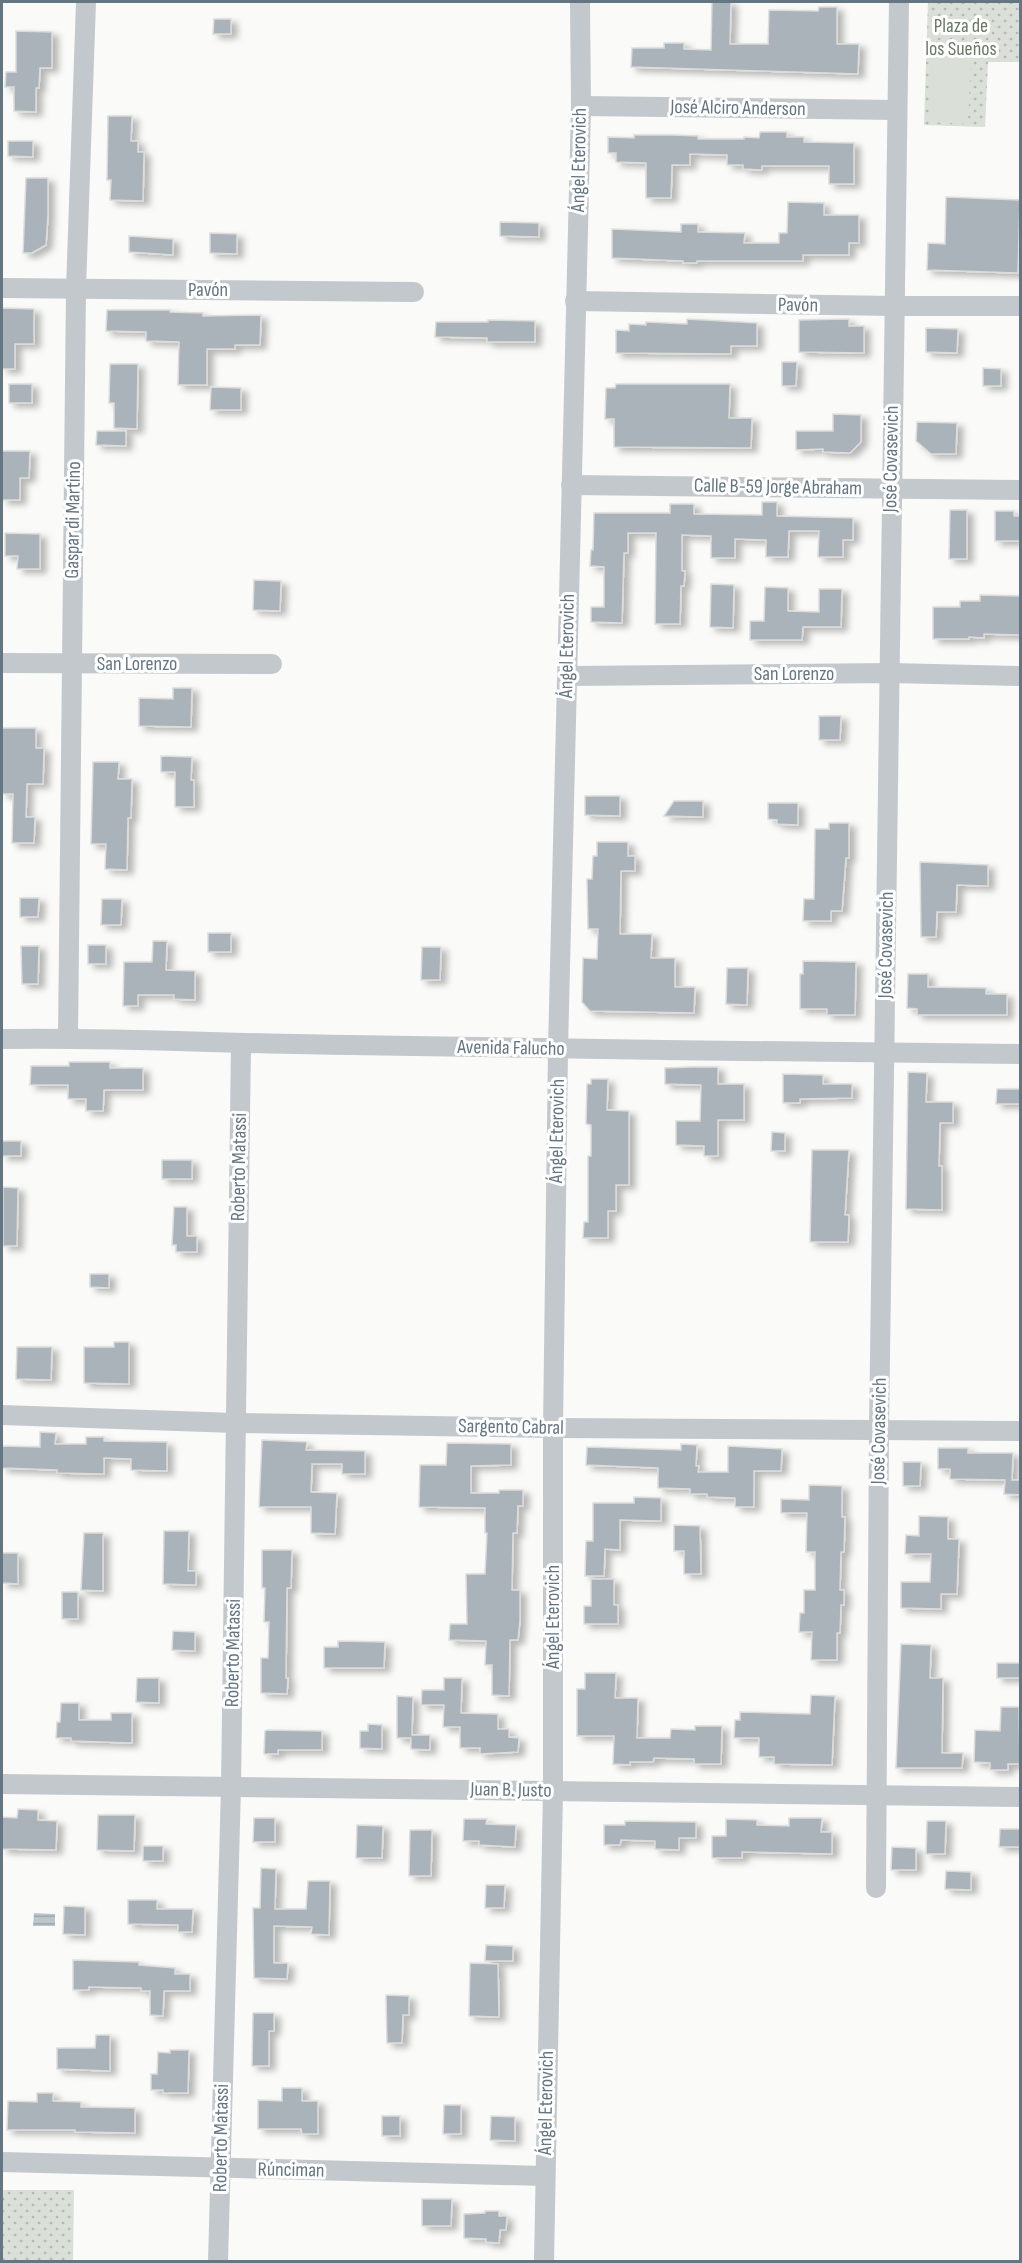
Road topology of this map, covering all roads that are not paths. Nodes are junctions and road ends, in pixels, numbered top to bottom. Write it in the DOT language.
graph roads {
  1 [pos="86,2"];
  2 [pos="580,2"];
  3 [pos="899,2"];
  4 [pos="580,106"];
  5 [pos="896,110"];
  6 [pos="2,288"];
  7 [pos="76,289"];
  8 [pos="414,292"];
  9 [pos="575,301"];
  10 [pos="894,306"];
  11 [pos="1020,306"];
  12 [pos="571,485"];
  13 [pos="891,488"];
  14 [pos="1020,490"];
  15 [pos="2,663"];
  16 [pos="70,663"];
  17 [pos="272,664"];
  18 [pos="890,673"];
  19 [pos="567,676"];
  20 [pos="1020,676"];
  21 [pos="68,1038"];
  22 [pos="2,1039"];
  23 [pos="241,1044"];
  24 [pos="558,1049"];
  25 [pos="885,1053"];
  26 [pos="1020,1054"];
  27 [pos="2,1415"];
  28 [pos="235,1423"];
  29 [pos="554,1428"];
  30 [pos="879,1429"];
  31 [pos="1020,1431"];
  32 [pos="2,1784"];
  33 [pos="231,1787"];
  34 [pos="553,1791"];
  35 [pos="877,1795"];
  36 [pos="1020,1797"];
  37 [pos="876,1888"];
  38 [pos="2,2162"];
  39 [pos="220,2168"];
  40 [pos="544,2176"];
  41 [pos="218,2262"];
  42 [pos="544,2262"];
  1 -- 7 [label="street, Gaspar di Martino"];
  2 -- 4 [label="street, Ángel Eterovich"];
  3 -- 5 [label="street, José Covasevich"];
  4 -- 5 [label="street, José Alciro Anderson"];
  4 -- 9 [label="street, Ángel Eterovich"];
  5 -- 10 [label="street, José Covasevich"];
  6 -- 7 [label="street, Pavón"];
  7 -- 8 [label="street, Pavón"];
  7 -- 16 [label="street, Gaspar di Martino"];
  9 -- 10 [label="street, Pavón"];
  9 -- 12 [label="street, Ángel Eterovich"];
  10 -- 11 [label="street, Pavón"];
  10 -- 13 [label="street, José Covasevich"];
  12 -- 13 [label="street, Calle B-59 Jorge Abraham"];
  12 -- 19 [label="street, Ángel Eterovich"];
  13 -- 14 [label="street, Calle B-59 Jorge Abraham"];
  13 -- 18 [label="street, José Covasevich"];
  15 -- 16 [label="street, San Lorenzo"];
  16 -- 17 [label="street, San Lorenzo"];
  16 -- 21 [label="street, Gaspar di Martino"];
  18 -- 19 [label="street, San Lorenzo"];
  18 -- 20 [label="street, San Lorenzo"];
  18 -- 25 [label="street, José Covasevich"];
  19 -- 24 [label="street, Ángel Eterovich"];
  21 -- 22 [label="street, Avenida Falucho"];
  21 -- 23 [label="street, Avenida Falucho"];
  23 -- 24 [label="street, Avenida Falucho"];
  23 -- 28 [label="street, Roberto Matassi"];
  24 -- 25 [label="street, Avenida Falucho"];
  24 -- 29 [label="street, Ángel Eterovich"];
  25 -- 26 [label="street, Avenida Falucho"];
  25 -- 30 [label="street, José Covasevich"];
  27 -- 28 [label="street, Sargento Cabral"];
  28 -- 29 [label="street, Sargento Cabral"];
  28 -- 33 [label="street, Roberto Matassi"];
  29 -- 30 [label="street, Sargento Cabral"];
  29 -- 34 [label="street, Ángel Eterovich"];
  30 -- 31 [label="street, Sargento Cabral"];
  30 -- 35 [label="street, José Covasevich"];
  32 -- 33 [label="street, Juan B. Justo"];
  33 -- 34 [label="street, Juan B. Justo"];
  33 -- 39 [label="street, Roberto Matassi"];
  34 -- 35 [label="street, Juan B. Justo"];
  34 -- 40 [label="street, Ángel Eterovich"];
  35 -- 36 [label="street, Juan B. Justo"];
  35 -- 37 [label="street, José Covasevich"];
  38 -- 39 [label="street, Rúnciman"];
  39 -- 40 [label="street, Rúnciman"];
  39 -- 41 [label="street, Roberto Matassi"];
  40 -- 42 [label="street, Ángel Eterovich"];
}
